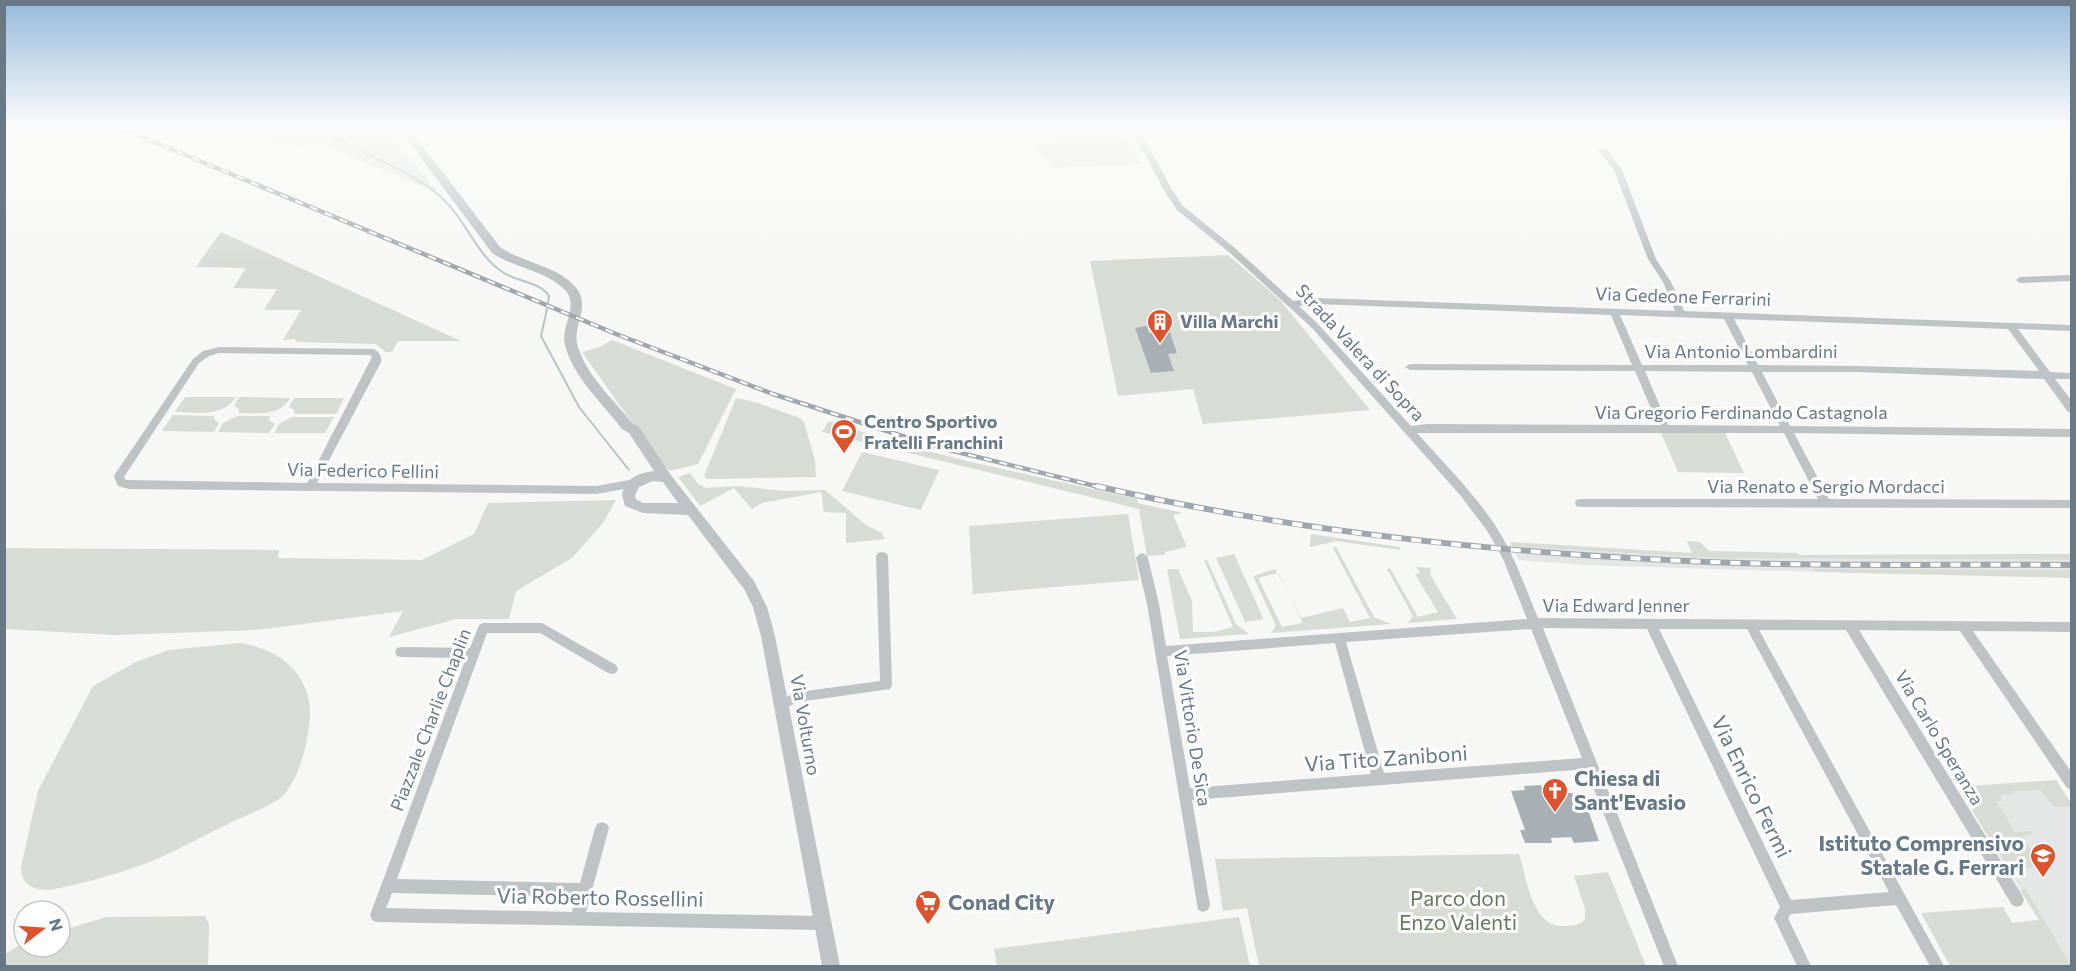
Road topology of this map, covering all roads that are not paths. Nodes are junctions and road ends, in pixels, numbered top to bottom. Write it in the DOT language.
graph roads {
  1 [pos="437,172"];
  2 [pos="1158,172"];
  3 [pos="1619,172"];
  4 [pos="2072,278"];
  5 [pos="2020,280"];
  6 [pos="1293,304"];
  7 [pos="1614,311"];
  8 [pos="1680,312"];
  9 [pos="1727,315"];
  10 [pos="2011,326"];
  11 [pos="2072,328"];
  12 [pos="1410,367"];
  13 [pos="1639,368"];
  14 [pos="1755,368"];
  15 [pos="2047,375"];
  16 [pos="2072,376"];
  17 [pos="2072,409"];
  18 [pos="627,426"];
  19 [pos="1665,429"];
  20 [pos="1787,429"];
  21 [pos="1410,430"];
  22 [pos="2072,433"];
  23 [pos="669,481"];
  24 [pos="636,482"];
  25 [pos="310,487"];
  26 [pos="596,490"];
  27 [pos="630,502"];
  28 [pos="1580,503"];
  29 [pos="1826,504"];
  30 [pos="2072,504"];
  31 [pos="656,507"];
  32 [pos="692,511"];
  33 [pos="882,556"];
  34 [pos="1142,558"];
  35 [pos="1535,624"];
  36 [pos="1651,624"];
  37 [pos="1750,624"];
  38 [pos="1850,625"];
  39 [pos="1964,626"];
  40 [pos="2072,627"];
  41 [pos="1339,638"];
  42 [pos="1161,651"];
  43 [pos="401,652"];
  44 [pos="474,652"];
  45 [pos="612,669"];
  46 [pos="782,704"];
  47 [pos="1590,762"];
  48 [pos="1379,779"];
  49 [pos="2072,784"];
  50 [pos="1185,794"];
  51 [pos="602,828"];
  52 [pos="388,886"];
  53 [pos="585,890"];
  54 [pos="1900,898"];
  55 [pos="2017,900"];
  56 [pos="1203,905"];
  57 [pos="1787,907"];
  58 [pos="377,915"];
  59 [pos="577,918"];
  60 [pos="822,923"];
  61 [pos="831,966"];
  62 [pos="1671,966"];
  63 [pos="1804,966"];
  64 [pos="1937,966"];
  1 -- 18 [label="street, Via Volturno"];
  2 -- 6 [label="street, Strada Valera di Sopra"];
  3 -- 8 [label="street"];
  4 -- 5 [label="street"];
  6 -- 7 [label="street, Via Gedeone Ferrarini"];
  6 -- 21 [label="street, Strada Valera di Sopra"];
  7 -- 8 [label="street, Via Gedeone Ferrarini"];
  7 -- 13 [label="street"];
  8 -- 9 [label="street, Via Gedeone Ferrarini"];
  9 -- 10 [label="street, Via Gedeone Ferrarini"];
  9 -- 14 [label="street"];
  10 -- 11 [label="street, Via Gedeone Ferrarini"];
  10 -- 15 [label="street"];
  12 -- 13 [label="street, Via Antonio Lombardini"];
  13 -- 14 [label="street, Via Antonio Lombardini"];
  13 -- 19 [label="street"];
  14 -- 15 [label="street, Via Antonio Lombardini"];
  14 -- 20 [label="street"];
  15 -- 16 [label="street, Via Antonio Lombardini"];
  15 -- 17 [label="street"];
  18 -- 23 [label="street, Via Volturno"];
  18 -- 24 [label="street, Via Volturno"];
  19 -- 20 [label="street, Via Gregorio Ferdinando Castagnola"];
  19 -- 21 [label="street, Via Gregorio Ferdinando Castagnola"];
  20 -- 22 [label="street, Via Gregorio Ferdinando Castagnola"];
  20 -- 29 [label="street"];
  21 -- 35 [label="street, Strada Valera di Sopra"];
  23 -- 24 [label="street"];
  23 -- 31 [label="street"];
  23 -- 32 [label="street, Via Volturno"];
  24 -- 26 [label="street, Via Federico Fellini"];
  24 -- 27 [label="street, Via Volturno"];
  25 -- 25 [label="street, Via Federico Fellini"];
  25 -- 26 [label="street, Via Federico Fellini"];
  26 -- 27 [label="street, Via Federico Fellini"];
  27 -- 31 [label="street"];
  28 -- 29 [label="street, Via Renato e Sergio Mordacci"];
  29 -- 30 [label="street, Via Renato e Sergio Mordacci"];
  31 -- 32 [label="street"];
  32 -- 46 [label="street, Via Volturno"];
  33 -- 46 [label="street"];
  34 -- 42 [label="street, Via Vittorio De Sica"];
  35 -- 36 [label="street, Via Edward Jenner"];
  35 -- 41 [label="street, Via Edward Jenner"];
  35 -- 47 [label="street, Strada Valera di Sopra"];
  36 -- 37 [label="street, Via Edward Jenner"];
  36 -- 57 [label="street, Via Enrico Fermi"];
  37 -- 38 [label="street, Via Edward Jenner"];
  37 -- 54 [label="street"];
  38 -- 39 [label="street, Via Edward Jenner"];
  38 -- 55 [label="street, Via Carlo Speranza"];
  39 -- 40 [label="street, Via Edward Jenner"];
  39 -- 49 [label="street"];
  41 -- 42 [label="street, Via Edward Jenner"];
  41 -- 48 [label="street"];
  42 -- 50 [label="street, Via Vittorio De Sica"];
  43 -- 44 [label="street"];
  44 -- 45 [label="street, Piazzale Charlie Chaplin"];
  44 -- 52 [label="street, Piazzale Charlie Chaplin"];
  46 -- 60 [label="street, Via Volturno"];
  47 -- 48 [label="street, Via Tito Zaniboni"];
  47 -- 62 [label="street, Strada Valera di Sopra"];
  48 -- 50 [label="street, Via Tito Zaniboni"];
  50 -- 56 [label="street, Via Vittorio De Sica"];
  51 -- 53 [label="street"];
  52 -- 53 [label="street"];
  52 -- 58 [label="street, Piazzale Charlie Chaplin"];
  53 -- 59 [label="street"];
  54 -- 57 [label="street"];
  54 -- 64 [label="street"];
  57 -- 63 [label="street, Via Enrico Fermi"];
  58 -- 59 [label="street, Via Roberto Rossellini"];
  59 -- 60 [label="street, Via Roberto Rossellini"];
  60 -- 61 [label="street, Via Volturno"];
}
